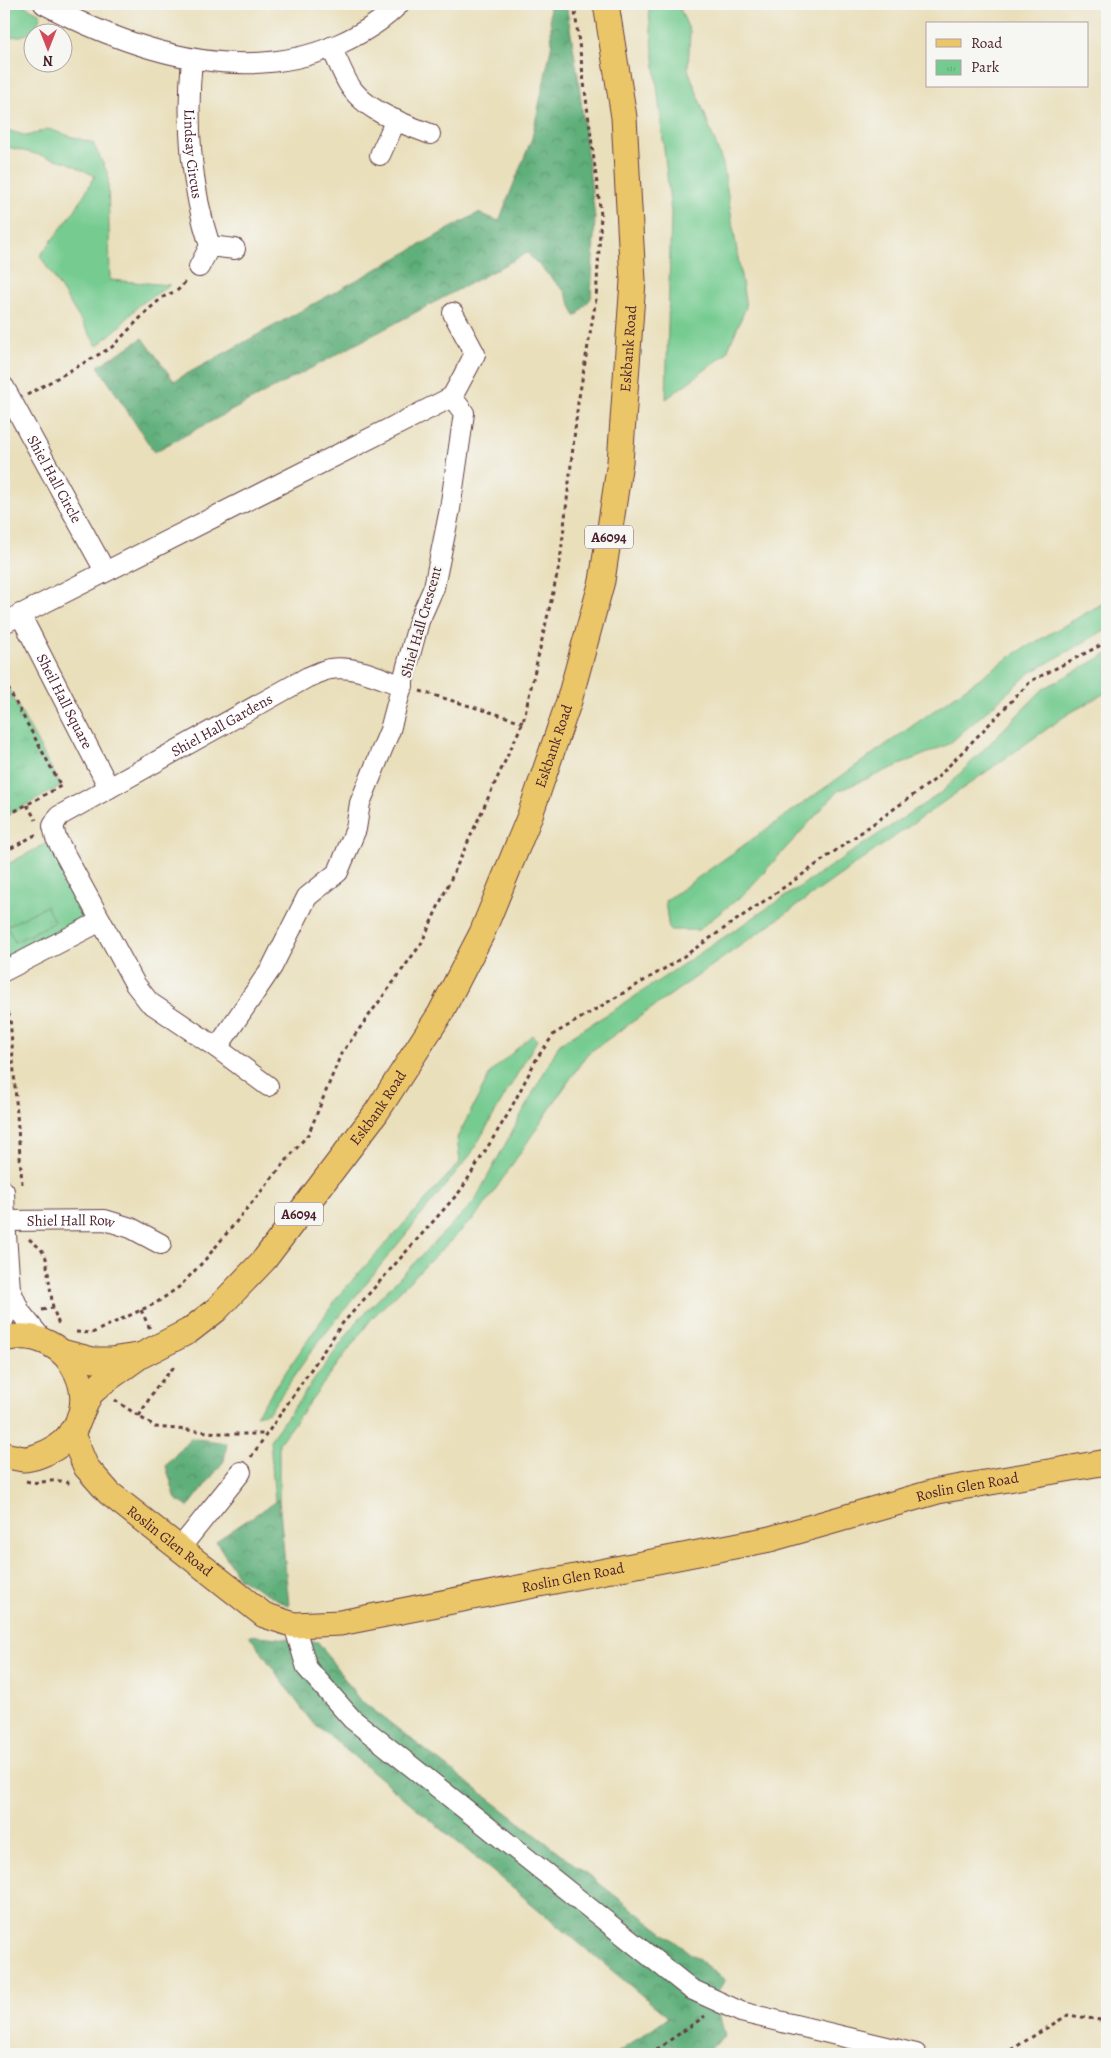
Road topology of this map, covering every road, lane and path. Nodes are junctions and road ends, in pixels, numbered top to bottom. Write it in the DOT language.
graph roads {
  1 [pos="44,4"];
  2 [pos="399,4"];
  3 [pos="574,4"];
  4 [pos="606,4"];
  5 [pos="331,47"];
  6 [pos="192,59"];
  7 [pos="396,120"];
  8 [pos="430,134"];
  9 [pos="380,155"];
  10 [pos="210,246"];
  11 [pos="235,248"];
  12 [pos="199,267"];
  13 [pos="453,313"];
  14 [pos="8,395"];
  15 [pos="452,397"];
  16 [pos="105,571"];
  17 [pos="12,618"];
  18 [pos="1107,642"];
  19 [pos="4,681"];
  20 [pos="403,686"];
  21 [pos="523,722"];
  22 [pos="109,788"];
  23 [pos="4,817"];
  24 [pos="53,826"];
  25 [pos="4,852"];
  26 [pos="100,921"];
  27 [pos="4,971"];
  28 [pos="4,1006"];
  29 [pos="217,1048"];
  30 [pos="268,1086"];
  31 [pos="4,1191"];
  32 [pos="11,1221"];
  33 [pos="161,1244"];
  34 [pos="10,1289"];
  35 [pos="53,1308"];
  36 [pos="4,1319"];
  37 [pos="92,1333"];
  38 [pos="4,1340"];
  39 [pos="52,1346"];
  40 [pos="140,1356"];
  41 [pos="139,1416"];
  42 [pos="75,1425"];
  43 [pos="266,1434"];
  44 [pos="1107,1462"];
  45 [pos="19,1464"];
  46 [pos="241,1472"];
  47 [pos="81,1477"];
  48 [pos="180,1548"];
  49 [pos="294,1625"];
  50 [pos="723,2003"];
  51 [pos="1107,2021"];
  52 [pos="650,2054"];
  53 [pos="916,2054"];
  54 [pos="1004,2054"];
  1 -- 6 [label="street"];
  2 -- 5 [label="street"];
  3 -- 21 [label="path"];
  4 -- 40 [label="main road, Eskbank Road / A6094"];
  5 -- 6 [label="street"];
  5 -- 7 [label="street"];
  6 -- 10 [label="street, Lindsay Circus"];
  7 -- 8 [label="street"];
  7 -- 9 [label="street"];
  10 -- 11 [label="street"];
  10 -- 12 [label="street"];
  12 -- 14 [label="path"];
  13 -- 15 [label="street"];
  14 -- 16 [label="street, Shiel Hall Circle"];
  15 -- 16 [label="street"];
  15 -- 20 [label="street, Shiel Hall Crescent"];
  16 -- 17 [label="street"];
  17 -- 22 [label="street, Sheil Hall Square"];
  18 -- 43 [label="path"];
  19 -- 23 [label="path"];
  20 -- 21 [label="path"];
  20 -- 22 [label="street, Shiel Hall Gardens"];
  20 -- 29 [label="street, Shiel Hall Crescent"];
  21 -- 37 [label="path"];
  22 -- 24 [label="street, Shiel Hall Gardens"];
  24 -- 25 [label="path"];
  24 -- 26 [label="street"];
  26 -- 27 [label="street"];
  26 -- 29 [label="street"];
  28 -- 32 [label="path"];
  29 -- 30 [label="street"];
  31 -- 32 [label="street, Shiel Hall Row"];
  32 -- 33 [label="street, Shiel Hall Row"];
  32 -- 34 [label="street"];
  32 -- 35 [label="path"];
  34 -- 36 [label="street"];
  34 -- 39 [label="street"];
  38 -- 39 [label="main road, Eskbank Road / A6094"];
  39 -- 40 [label="main road, Eskbank Road / A6094"];
  39 -- 42 [label="main road"];
  40 -- 42 [label="main road, Eskbank Road / A6094"];
  41 -- 43 [label="path"];
  42 -- 45 [label="main road, Eskbank Road / A6094"];
  42 -- 47 [label="main road, Roslin Glen Road"];
  43 -- 46 [label="path"];
  44 -- 49 [label="main road, Roslin Glen Road"];
  45 -- 47 [label="path"];
  45 -- 47 [label="main road, Roslin Glen Road"];
  46 -- 48 [label="street"];
  47 -- 48 [label="main road, Roslin Glen Road"];
  48 -- 49 [label="main road, Roslin Glen Road"];
  49 -- 50 [label="street"];
  50 -- 52 [label="path"];
  50 -- 53 [label="street"];
  51 -- 54 [label="path"];
}
